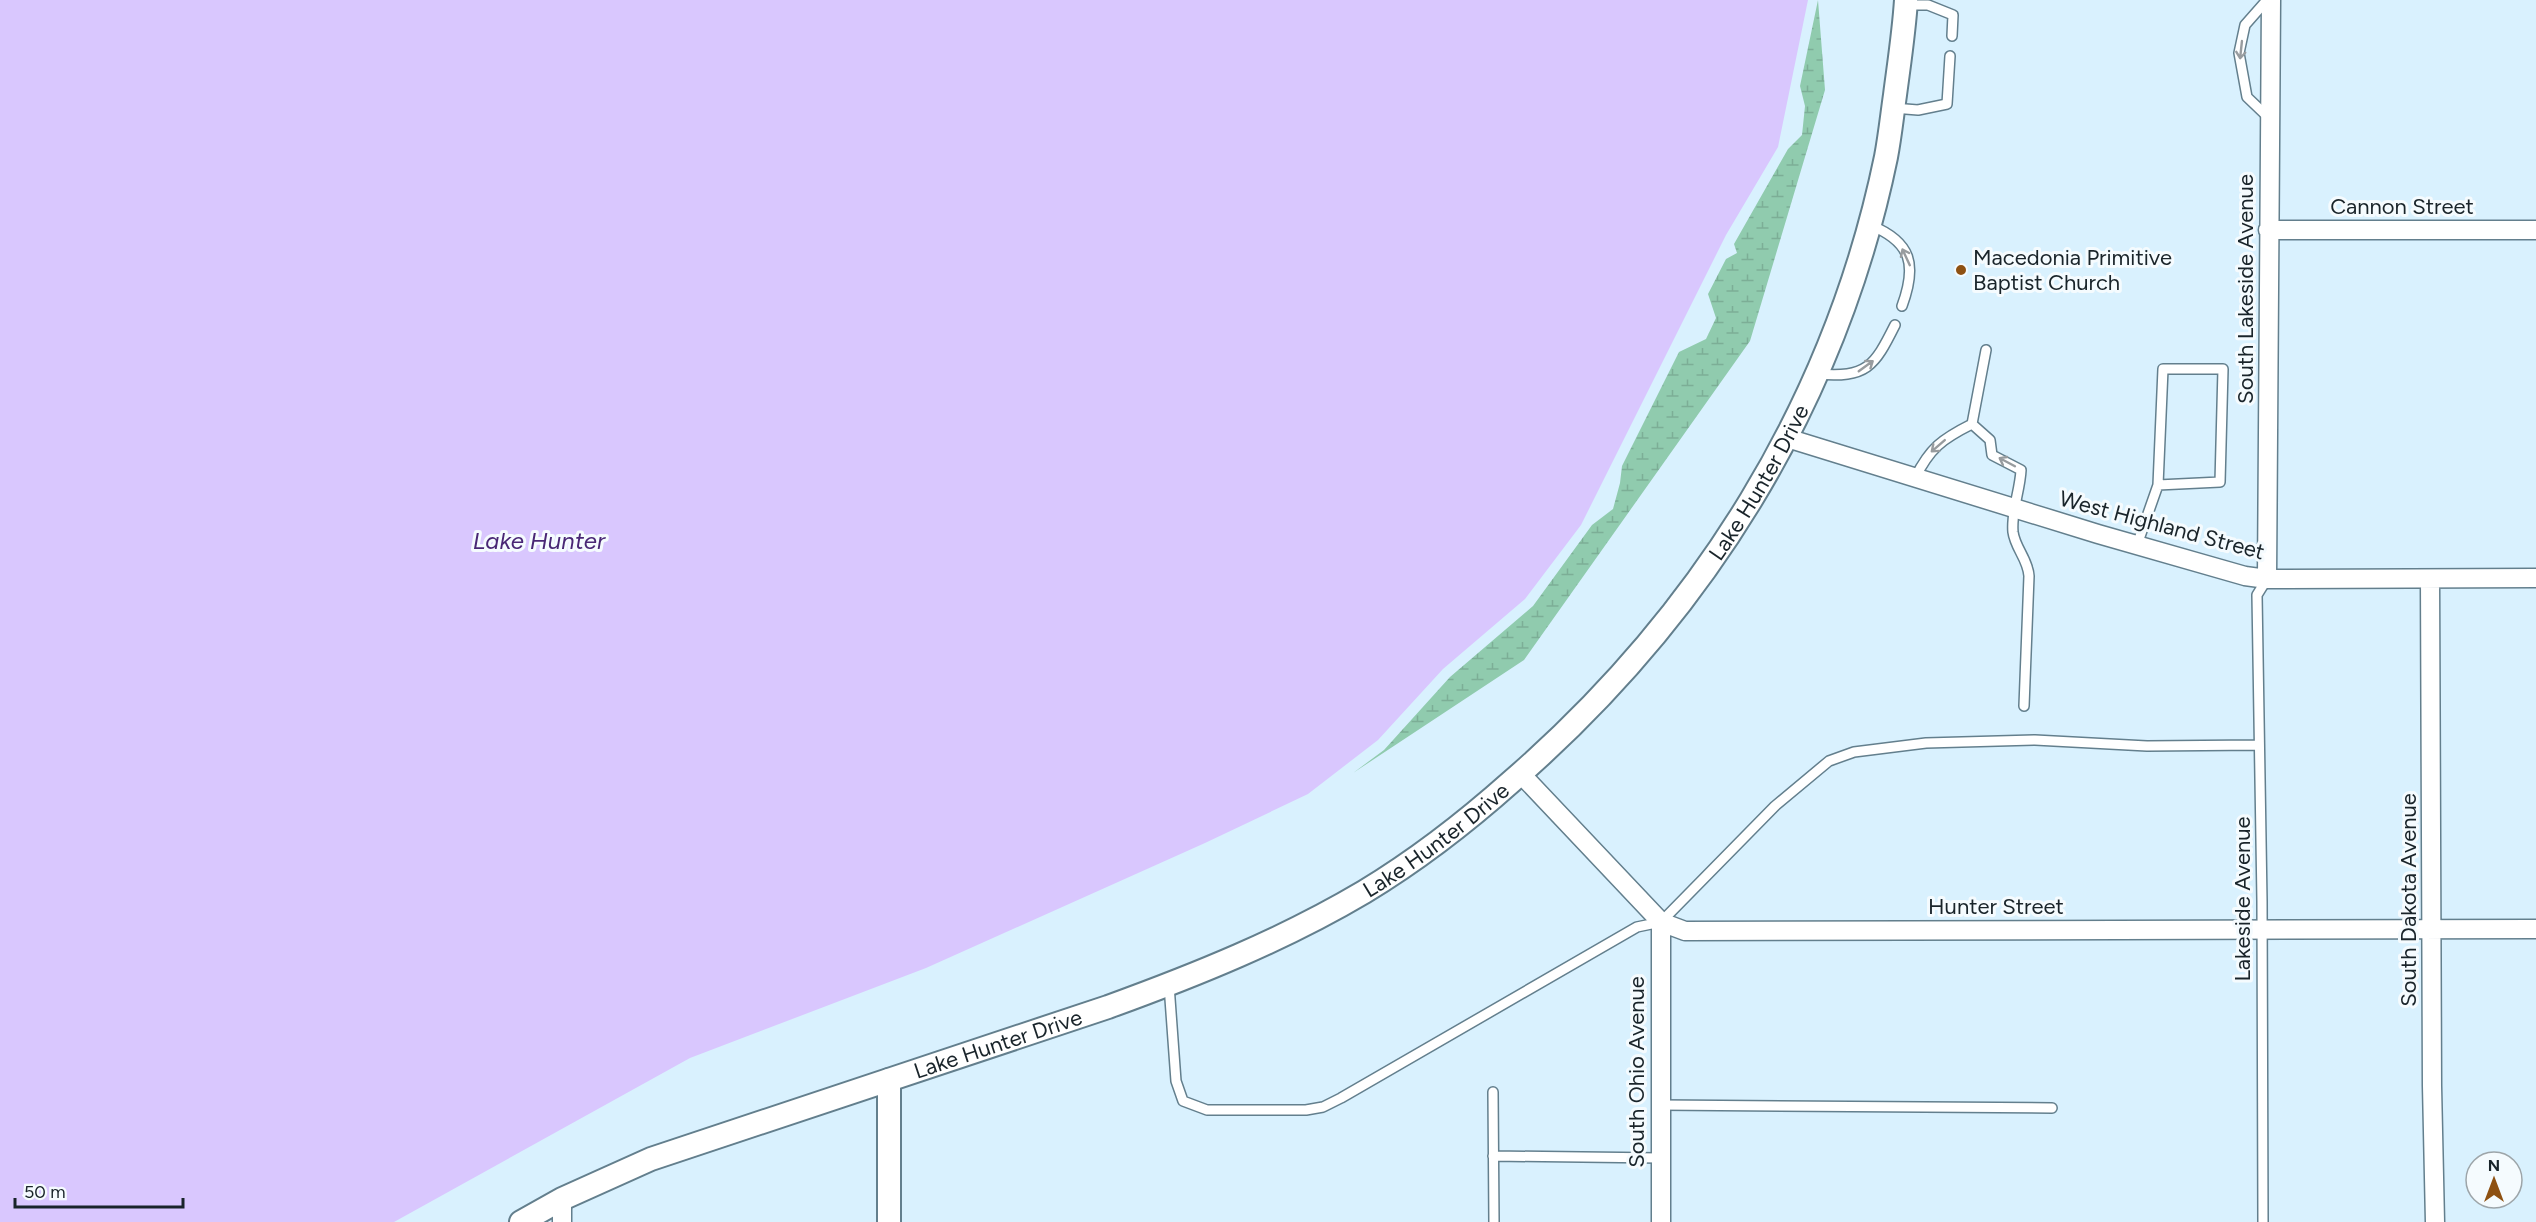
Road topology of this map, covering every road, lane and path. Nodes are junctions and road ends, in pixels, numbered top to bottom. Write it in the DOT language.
graph roads {
  1 [pos="2269,0"];
  2 [pos="1906,2"];
  3 [pos="1952,36"];
  4 [pos="1950,56"];
  5 [pos="1893,108"];
  6 [pos="2269,118"];
  7 [pos="1869,224"];
  8 [pos="2268,230"];
  9 [pos="2536,230"];
  10 [pos="1902,306"];
  11 [pos="1895,325"];
  12 [pos="1986,350"];
  13 [pos="1817,374"];
  14 [pos="1972,424"];
  15 [pos="1787,438"];
  16 [pos="1915,478"];
  17 [pos="2158,484"];
  18 [pos="2014,508"];
  19 [pos="2137,545"];
  20 [pos="2536,578"];
  21 [pos="2267,579"];
  22 [pos="2430,579"];
  23 [pos="2024,706"];
  24 [pos="2259,745"];
  25 [pos="1521,774"];
  26 [pos="1661,922"];
  27 [pos="2433,929"];
  28 [pos="2536,929"];
  29 [pos="2261,930"];
  30 [pos="1169,985"];
  31 [pos="889,1080"];
  32 [pos="1493,1092"];
  33 [pos="1660,1106"];
  34 [pos="2052,1108"];
  35 [pos="1493,1156"];
  36 [pos="1660,1158"];
  37 [pos="562,1199"];
  38 [pos="521,1222"];
  39 [pos="562,1222"];
  40 [pos="889,1222"];
  41 [pos="1494,1222"];
  42 [pos="1661,1222"];
  43 [pos="2263,1222"];
  44 [pos="2435,1222"];
  1 -- 6 [label="street, South Lakeside Avenue"];
  1 -- 6 [label="lane, one-way"];
  2 -- 3 [label="lane"];
  2 -- 5 [label="street, Lake Hunter Drive"];
  4 -- 5 [label="lane"];
  5 -- 7 [label="street, Lake Hunter Drive"];
  6 -- 8 [label="street, South Lakeside Avenue"];
  10 -- 7 [label="lane, one-way"];
  7 -- 13 [label="street, Lake Hunter Drive"];
  8 -- 9 [label="street, Cannon Street"];
  8 -- 21 [label="street, South Lakeside Avenue"];
  13 -- 11 [label="lane, one-way"];
  12 -- 14 [label="lane"];
  13 -- 15 [label="street, Lake Hunter Drive"];
  14 -- 16 [label="lane, one-way"];
  18 -- 14 [label="lane, one-way"];
  15 -- 16 [label="street, West Highland Street"];
  15 -- 25 [label="street, Lake Hunter Drive"];
  16 -- 18 [label="street, West Highland Street"];
  17 -- 17 [label="lane"];
  17 -- 19 [label="lane"];
  18 -- 19 [label="street, West Highland Street"];
  18 -- 23 [label="lane"];
  19 -- 21 [label="street, West Highland Street"];
  20 -- 22 [label="street, West Highland Street"];
  21 -- 22 [label="street, West Highland Street"];
  21 -- 24 [label="lane, Lakeside Avenue"];
  22 -- 27 [label="street, South Dakota Avenue"];
  24 -- 26 [label="lane"];
  24 -- 29 [label="lane, Lakeside Avenue"];
  25 -- 26 [label="street, Hunter Street"];
  25 -- 30 [label="street, Lake Hunter Drive"];
  26 -- 29 [label="street, Hunter Street"];
  26 -- 30 [label="lane"];
  26 -- 33 [label="street, South Ohio Avenue"];
  27 -- 28 [label="street, Hunter Street"];
  27 -- 29 [label="street, Hunter Street"];
  27 -- 44 [label="street, South Dakota Avenue"];
  29 -- 43 [label="lane, Lakeside Avenue"];
  30 -- 31 [label="street, Lake Hunter Drive"];
  31 -- 37 [label="street, Lake Hunter Drive"];
  31 -- 40 [label="street"];
  32 -- 35 [label="lane"];
  33 -- 34 [label="lane"];
  33 -- 36 [label="street, South Ohio Avenue"];
  35 -- 36 [label="lane"];
  35 -- 41 [label="lane"];
  36 -- 42 [label="street, South Ohio Avenue"];
  37 -- 38 [label="street, Lake Hunter Drive"];
  37 -- 39 [label="street"];
}
